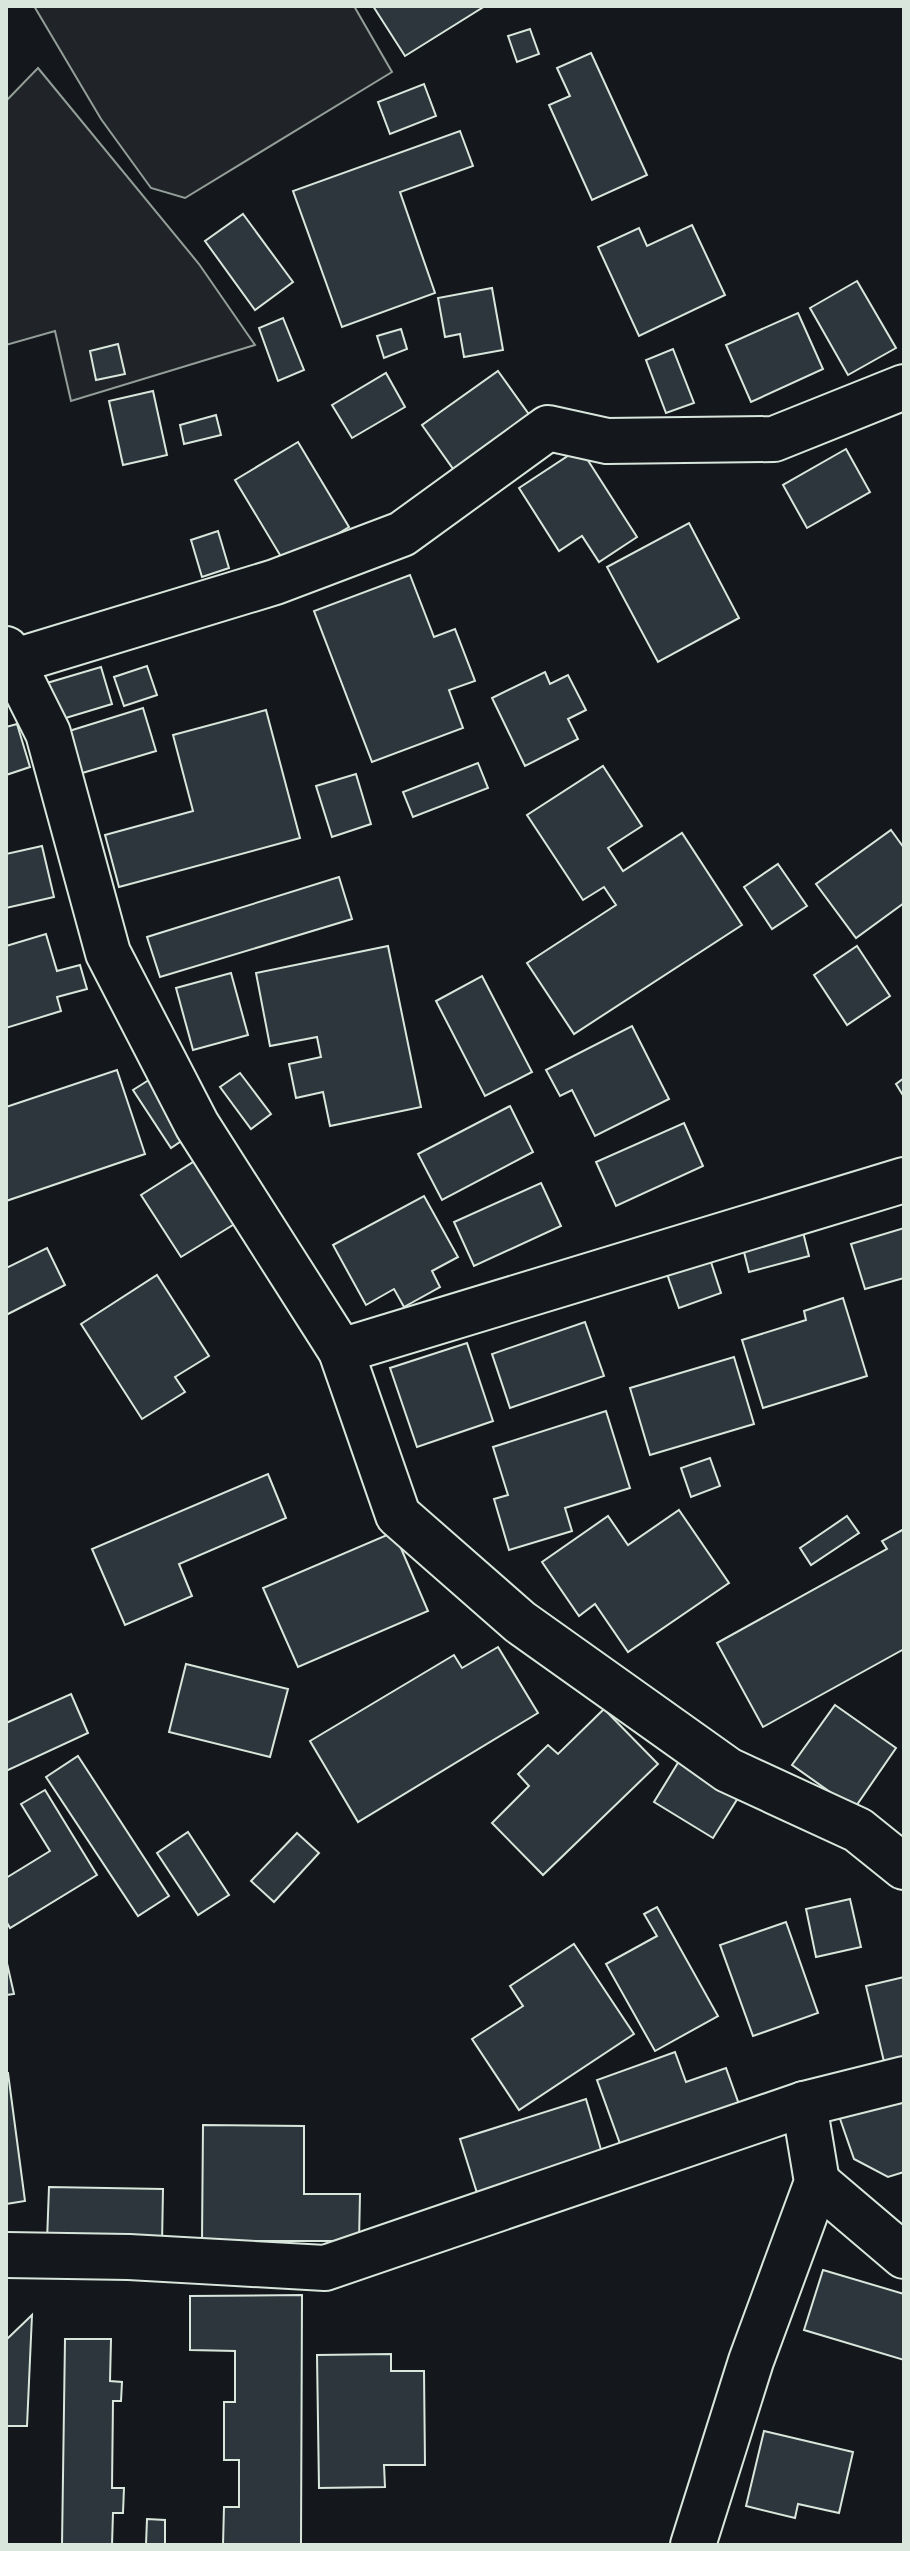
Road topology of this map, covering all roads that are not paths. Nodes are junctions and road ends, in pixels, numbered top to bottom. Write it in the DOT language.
graph roads {
  1 [pos="904,387"];
  2 [pos="9,655"];
  3 [pos="904,1180"];
  4 [pos="341,1351"];
  5 [pos="904,1867"];
  6 [pos="904,2079"];
  7 [pos="804,2104"];
  8 [pos="817,2182"];
  9 [pos="6,2255"];
  10 [pos="904,2256"];
  11 [pos="693,2545"];
  1 -- 2 [label="street"];
  2 -- 4 [label="street"];
  3 -- 4 [label="street"];
  4 -- 5 [label="street"];
  6 -- 7 [label="street"];
  7 -- 8 [label="street"];
  7 -- 9 [label="street"];
  8 -- 10 [label="street"];
  8 -- 11 [label="street"];
}
